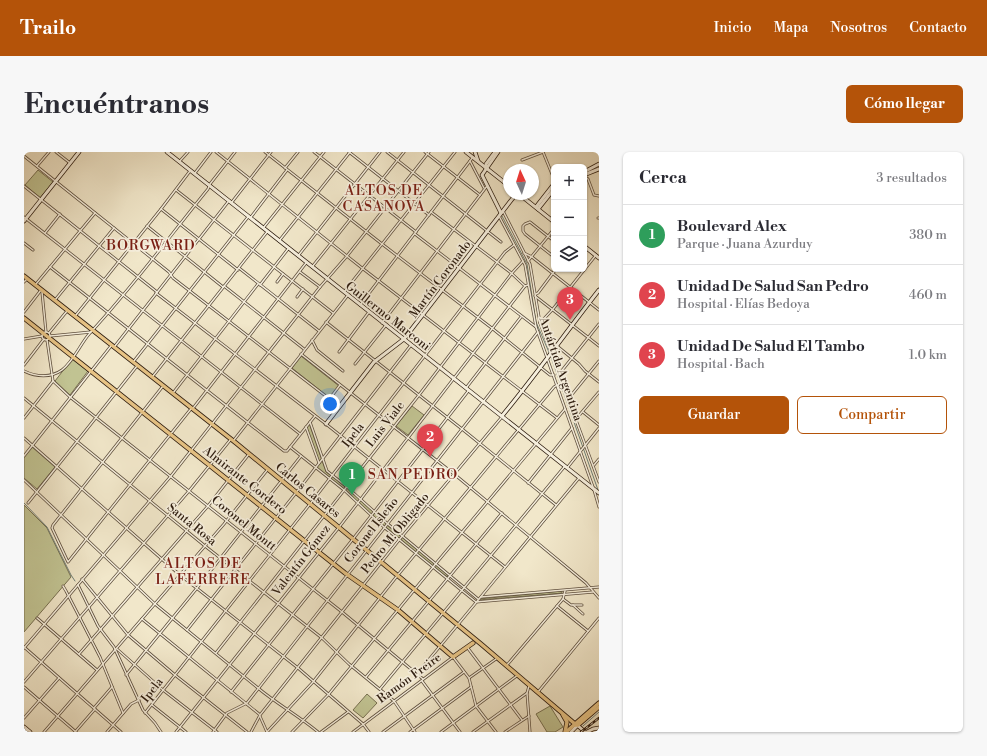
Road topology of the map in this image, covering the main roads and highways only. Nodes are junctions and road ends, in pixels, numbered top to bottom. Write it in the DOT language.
graph roads {
  1 [pos="25,279"];
  2 [pos="24,318"];
  3 [pos="472,637"];
  4 [pos="473,643"];
  5 [pos="453,657"];
  6 [pos="506,666"];
  7 [pos="517,676"];
  8 [pos="537,692"];
  9 [pos="599,703"];
  10 [pos="599,707"];
  11 [pos="564,715"];
  12 [pos="582,718"];
  13 [pos="575,725"];
  14 [pos="565,732"];
  1 -- 3 [label="main road, Carlos Casares"];
  2 -- 5 [label="main road, Almirante Cordero"];
  3 -- 4 [label="main road"];
  3 -- 6 [label="main road, Carlos Casares"];
  4 -- 5 [label="main road, Ramón Freire"];
  4 -- 6 [label="main road, Carlos Casares"];
  6 -- 7 [label="main road, Carlos Casares"];
  7 -- 8 [label="main road, Carlos Casares"];
  7 -- 8 [label="main road, Carlos Casares"];
  8 -- 11 [label="main road, Carlos Casares"];
  9 -- 12 [label="main road"];
  10 -- 13 [label="main road"];
  11 -- 12 [label="main road"];
  11 -- 13 [label="main road, Carlos Casares"];
  11 -- 14 [label="main road"];
  12 -- 13 [label="main road"];
  13 -- 14 [label="main road"];
}
